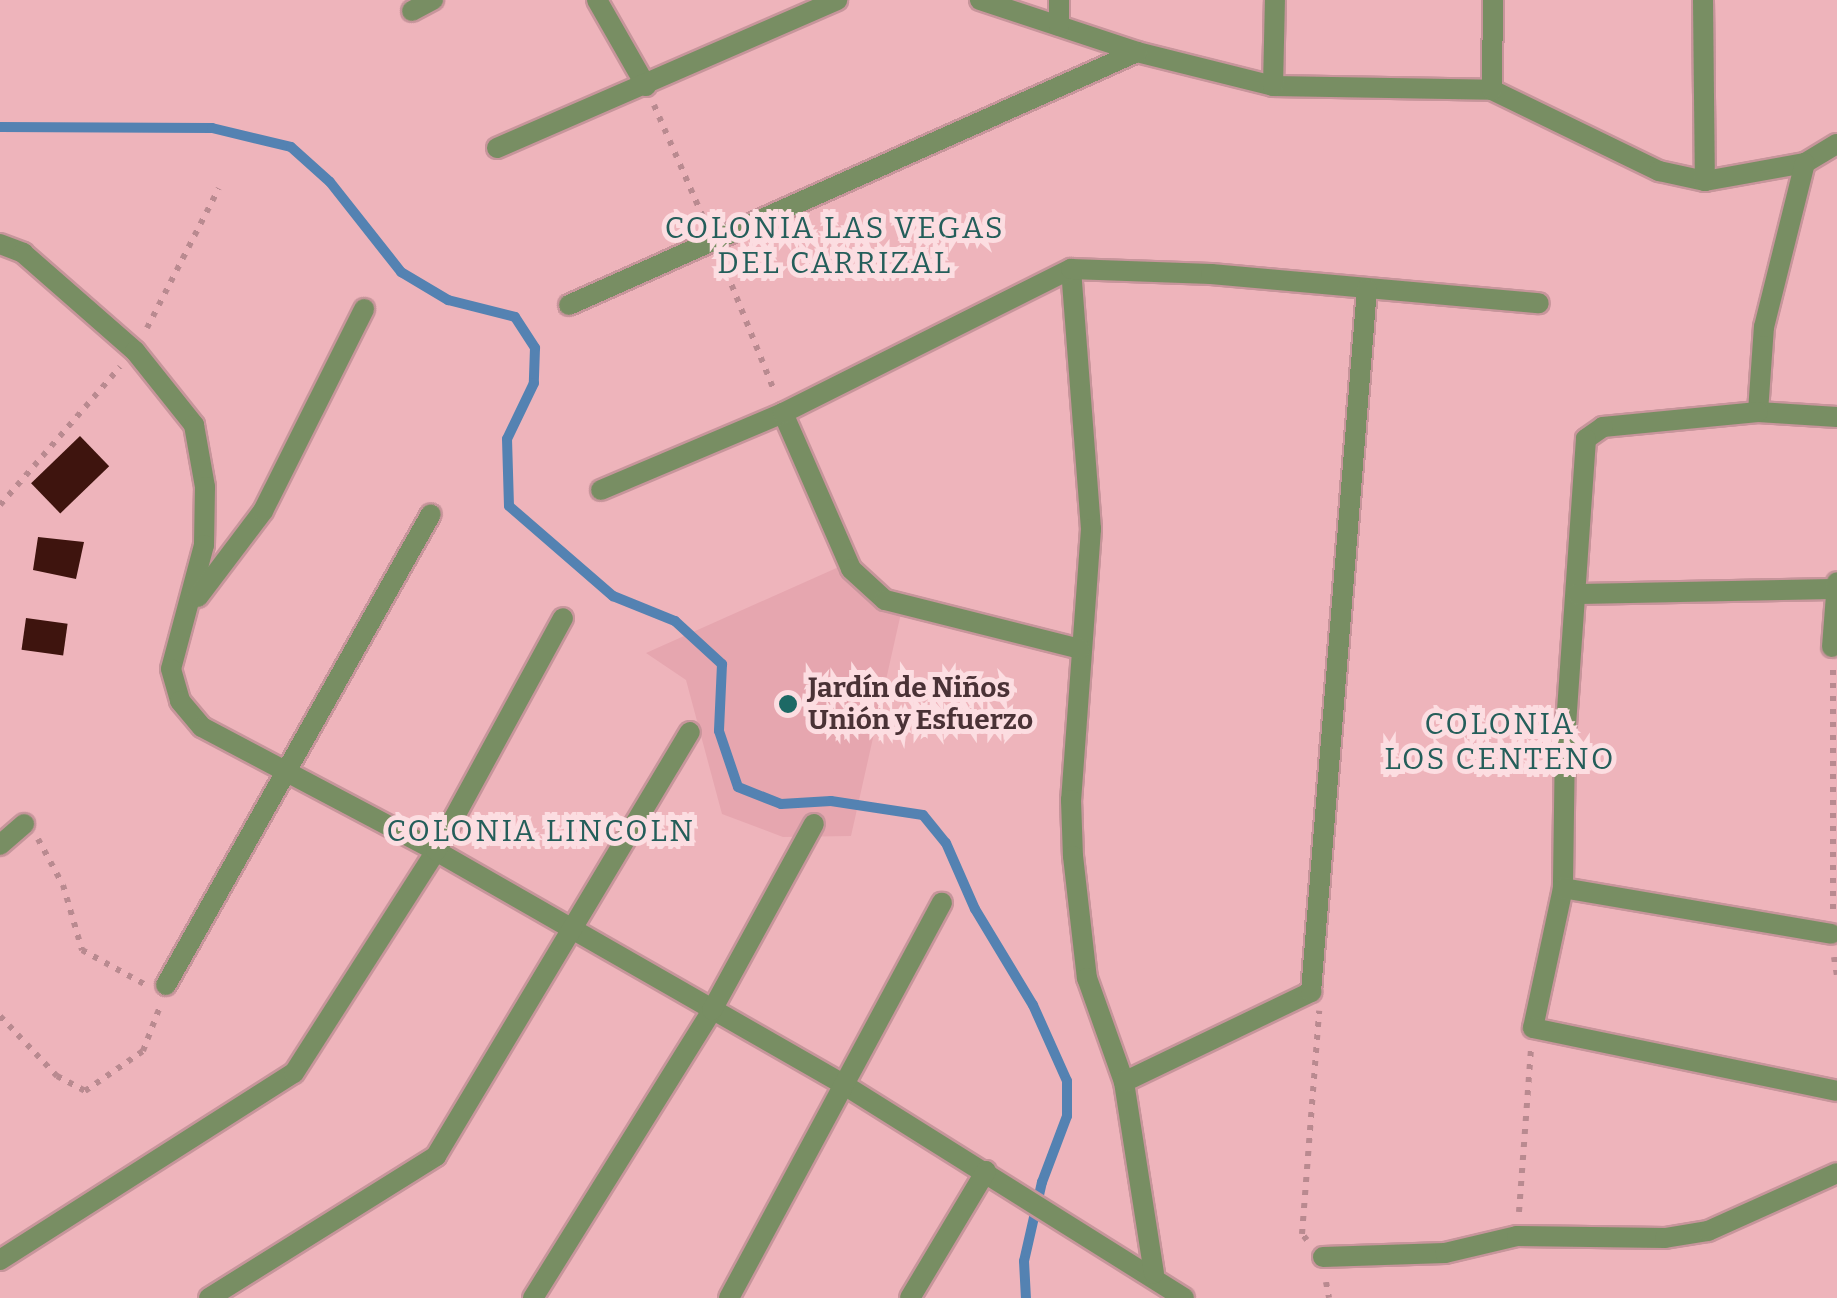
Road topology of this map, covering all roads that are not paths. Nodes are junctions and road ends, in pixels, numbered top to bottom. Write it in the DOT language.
graph roads {
  1 [pos="433,0"];
  2 [pos="598,0"];
  3 [pos="837,0"];
  4 [pos="980,0"];
  5 [pos="1059,0"];
  6 [pos="1275,0"];
  7 [pos="1493,0"];
  8 [pos="1703,0"];
  9 [pos="412,10"];
  10 [pos="1059,26"];
  11 [pos="1138,52"];
  12 [pos="646,86"];
  13 [pos="1274,86"];
  14 [pos="1492,90"];
  15 [pos="1837,144"];
  16 [pos="497,148"];
  17 [pos="1806,163"];
  18 [pos="1706,181"];
  19 [pos="0,244"];
  20 [pos="1070,270"];
  21 [pos="1368,290"];
  22 [pos="1538,302"];
  23 [pos="569,305"];
  24 [pos="364,309"];
  25 [pos="1758,412"];
  26 [pos="783,413"];
  27 [pos="1837,417"];
  28 [pos="602,490"];
  29 [pos="430,514"];
  30 [pos="1836,586"];
  31 [pos="1577,594"];
  32 [pos="193,603"];
  33 [pos="563,618"];
  34 [pos="1832,647"];
  35 [pos="1080,649"];
  36 [pos="690,732"];
  37 [pos="290,772"];
  38 [pos="24,824"];
  39 [pos="814,824"];
  40 [pos="0,845"];
  41 [pos="436,851"];
  42 [pos="1563,888"];
  43 [pos="942,903"];
  44 [pos="575,930"];
  45 [pos="1831,934"];
  46 [pos="166,985"];
  47 [pos="712,1010"];
  48 [pos="1124,1082"];
  49 [pos="846,1086"];
  50 [pos="1837,1091"];
  51 [pos="986,1171"];
  52 [pos="1837,1173"];
  53 [pos="1322,1257"];
  54 [pos="0,1260"];
  55 [pos="1154,1274"];
  56 [pos="208,1298"];
  57 [pos="533,1298"];
  58 [pos="729,1298"];
  59 [pos="910,1298"];
  60 [pos="1184,1298"];
  1 -- 9 [label="street"];
  2 -- 12 [label="street"];
  3 -- 12 [label="street"];
  4 -- 10 [label="street"];
  5 -- 10 [label="street"];
  6 -- 13 [label="street"];
  7 -- 14 [label="street"];
  8 -- 18 [label="street"];
  10 -- 11 [label="street"];
  11 -- 13 [label="street"];
  11 -- 23 [label="street"];
  12 -- 16 [label="street"];
  13 -- 14 [label="street"];
  14 -- 18 [label="street"];
  15 -- 17 [label="street"];
  17 -- 18 [label="street"];
  17 -- 25 [label="street"];
  19 -- 32 [label="street"];
  20 -- 21 [label="street"];
  20 -- 26 [label="street"];
  20 -- 35 [label="street"];
  21 -- 22 [label="street"];
  21 -- 48 [label="street"];
  24 -- 32 [label="street"];
  25 -- 27 [label="street"];
  25 -- 31 [label="street"];
  26 -- 28 [label="street"];
  26 -- 35 [label="street"];
  29 -- 37 [label="street"];
  30 -- 31 [label="street"];
  30 -- 34 [label="street"];
  31 -- 42 [label="street"];
  32 -- 37 [label="street"];
  33 -- 41 [label="street"];
  35 -- 48 [label="street"];
  36 -- 44 [label="street"];
  37 -- 41 [label="street"];
  37 -- 46 [label="street"];
  38 -- 40 [label="street"];
  39 -- 47 [label="street"];
  41 -- 44 [label="street"];
  41 -- 54 [label="street"];
  42 -- 45 [label="street"];
  42 -- 50 [label="street"];
  43 -- 49 [label="street"];
  44 -- 47 [label="street"];
  44 -- 56 [label="street"];
  47 -- 49 [label="street"];
  47 -- 57 [label="street"];
  48 -- 55 [label="street"];
  49 -- 51 [label="street"];
  49 -- 58 [label="street"];
  51 -- 55 [label="street"];
  51 -- 59 [label="street"];
  52 -- 53 [label="street"];
  55 -- 60 [label="street"];
}
